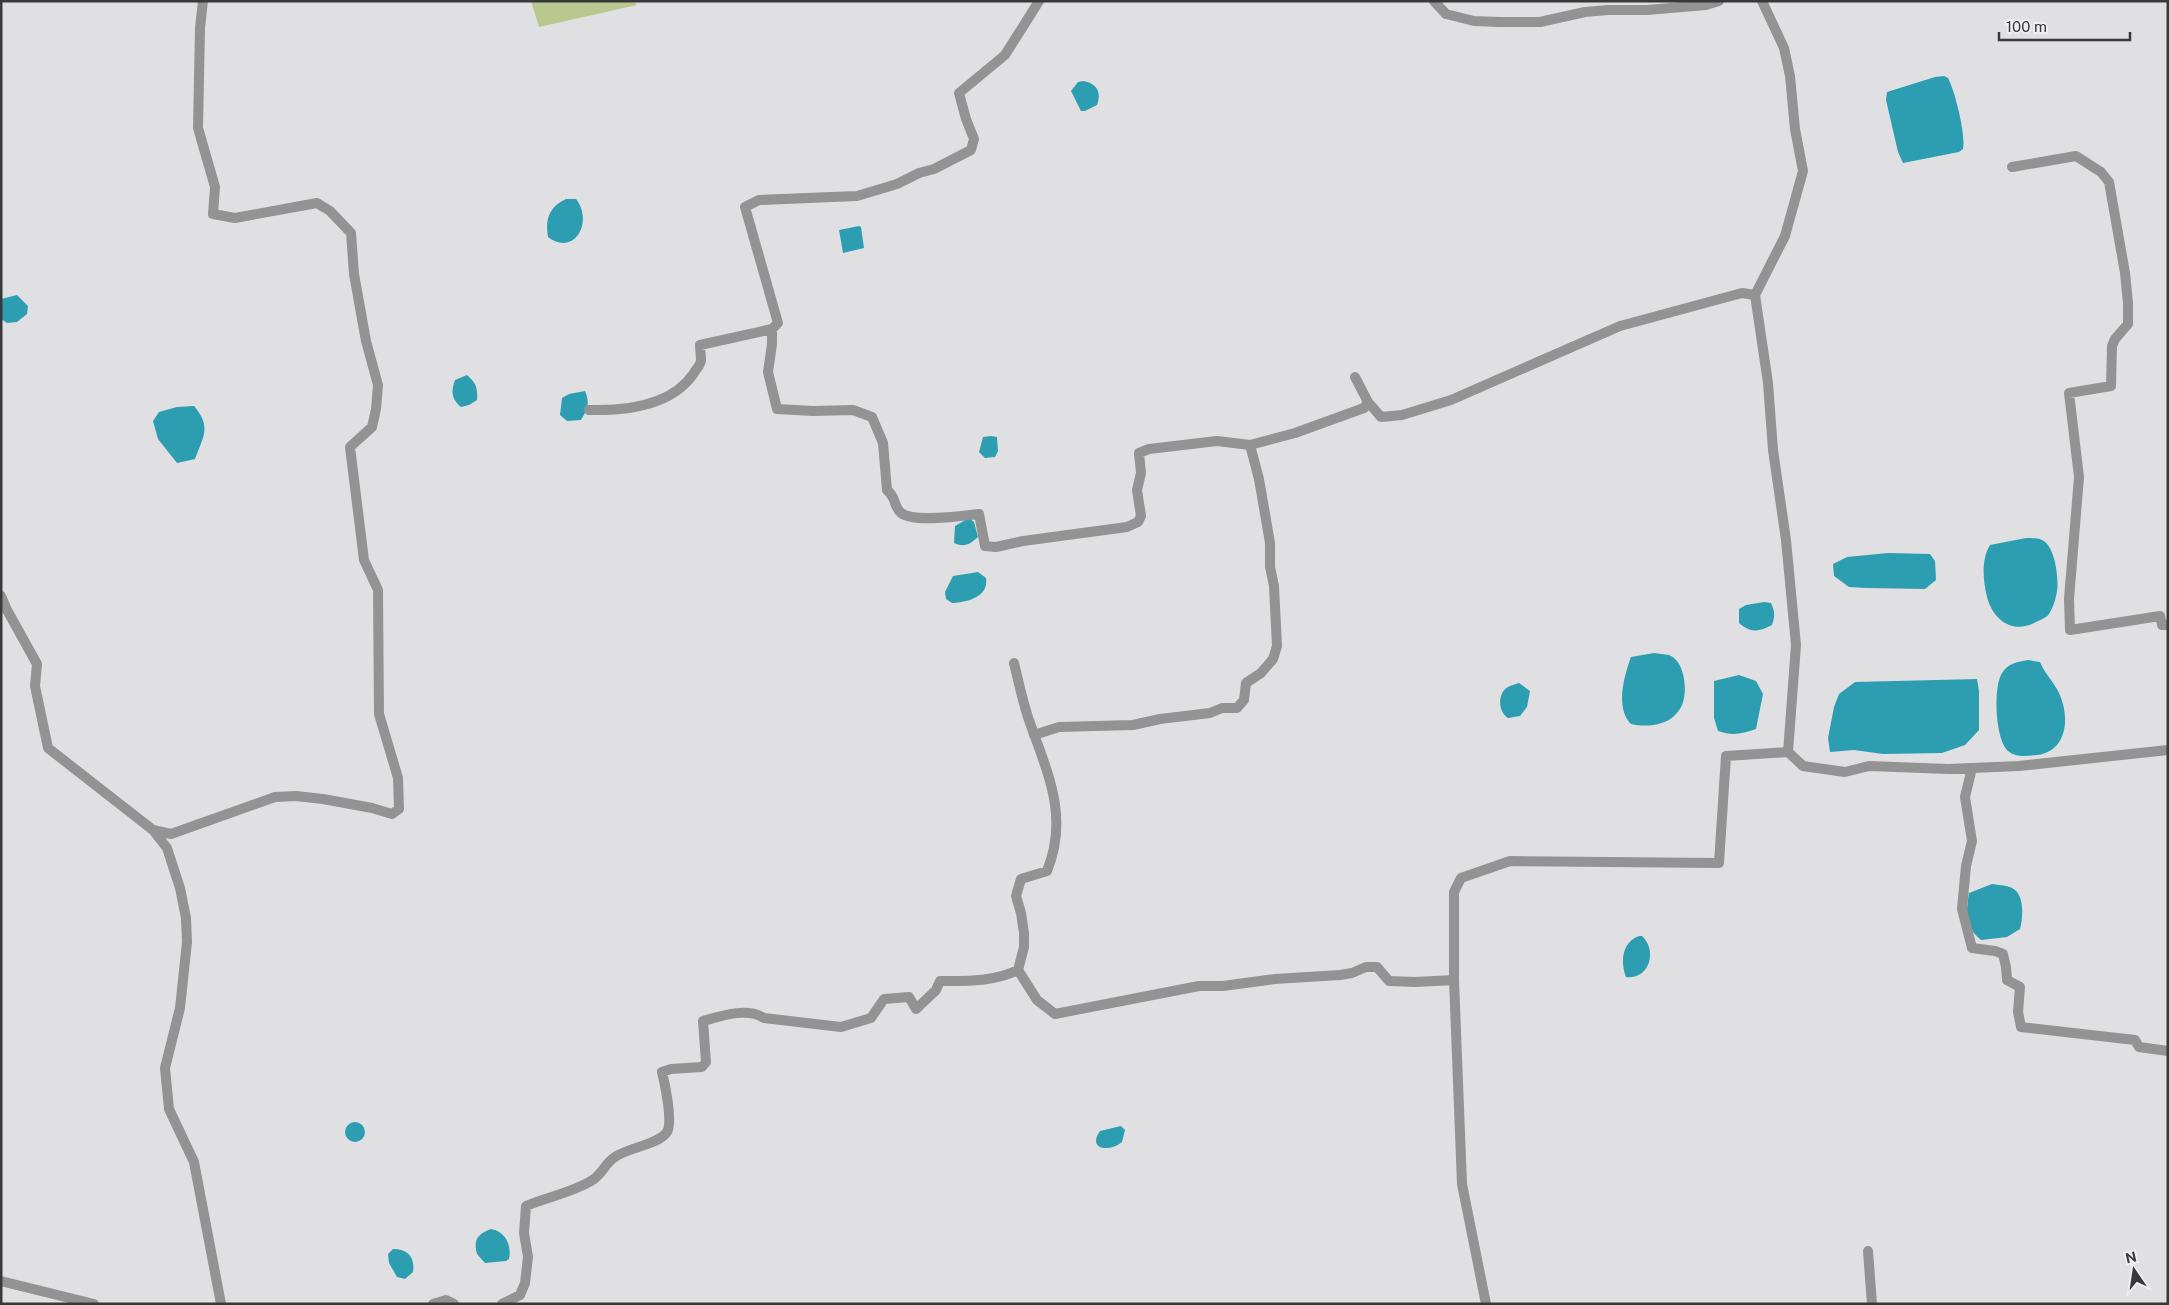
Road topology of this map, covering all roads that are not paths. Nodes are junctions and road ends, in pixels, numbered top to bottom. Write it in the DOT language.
graph roads {
  1 [pos="203,1"];
  2 [pos="1039,1"];
  3 [pos="1434,1"];
  4 [pos="1719,1"];
  5 [pos="1762,1"];
  6 [pos="2012,167"];
  7 [pos="1755,295"];
  8 [pos="772,329"];
  9 [pos="1355,377"];
  10 [pos="1368,402"];
  11 [pos="590,410"];
  12 [pos="1250,445"];
  13 [pos="1,596"];
  14 [pos="2168,625"];
  15 [pos="1014,663"];
  16 [pos="1034,734"];
  17 [pos="2168,750"];
  18 [pos="1788,752"];
  19 [pos="1972,768"];
  20 [pos="153,830"];
  21 [pos="1018,970"];
  22 [pos="1454,980"];
  23 [pos="2168,1051"];
  24 [pos="1868,1251"];
  25 [pos="1,1281"];
  26 [pos="94,1304"];
  27 [pos="221,1304"];
  28 [pos="433,1304"];
  29 [pos="454,1304"];
  30 [pos="502,1304"];
  31 [pos="1486,1304"];
  32 [pos="1872,1304"];
  1 -- 20 [label="street"];
  2 -- 8 [label="street"];
  3 -- 4 [label="street"];
  5 -- 7 [label="street"];
  6 -- 14 [label="street"];
  7 -- 10 [label="street"];
  7 -- 18 [label="street"];
  8 -- 11 [label="street"];
  8 -- 12 [label="street"];
  9 -- 10 [label="street"];
  10 -- 12 [label="street"];
  12 -- 16 [label="street"];
  13 -- 20 [label="street"];
  15 -- 16 [label="street"];
  16 -- 21 [label="street"];
  17 -- 19 [label="street"];
  18 -- 19 [label="street"];
  18 -- 22 [label="street"];
  19 -- 23 [label="street"];
  20 -- 27 [label="street"];
  21 -- 22 [label="street"];
  21 -- 30 [label="street"];
  22 -- 31 [label="street"];
  24 -- 32 [label="street"];
  25 -- 26 [label="street"];
  28 -- 29 [label="street"];
}
